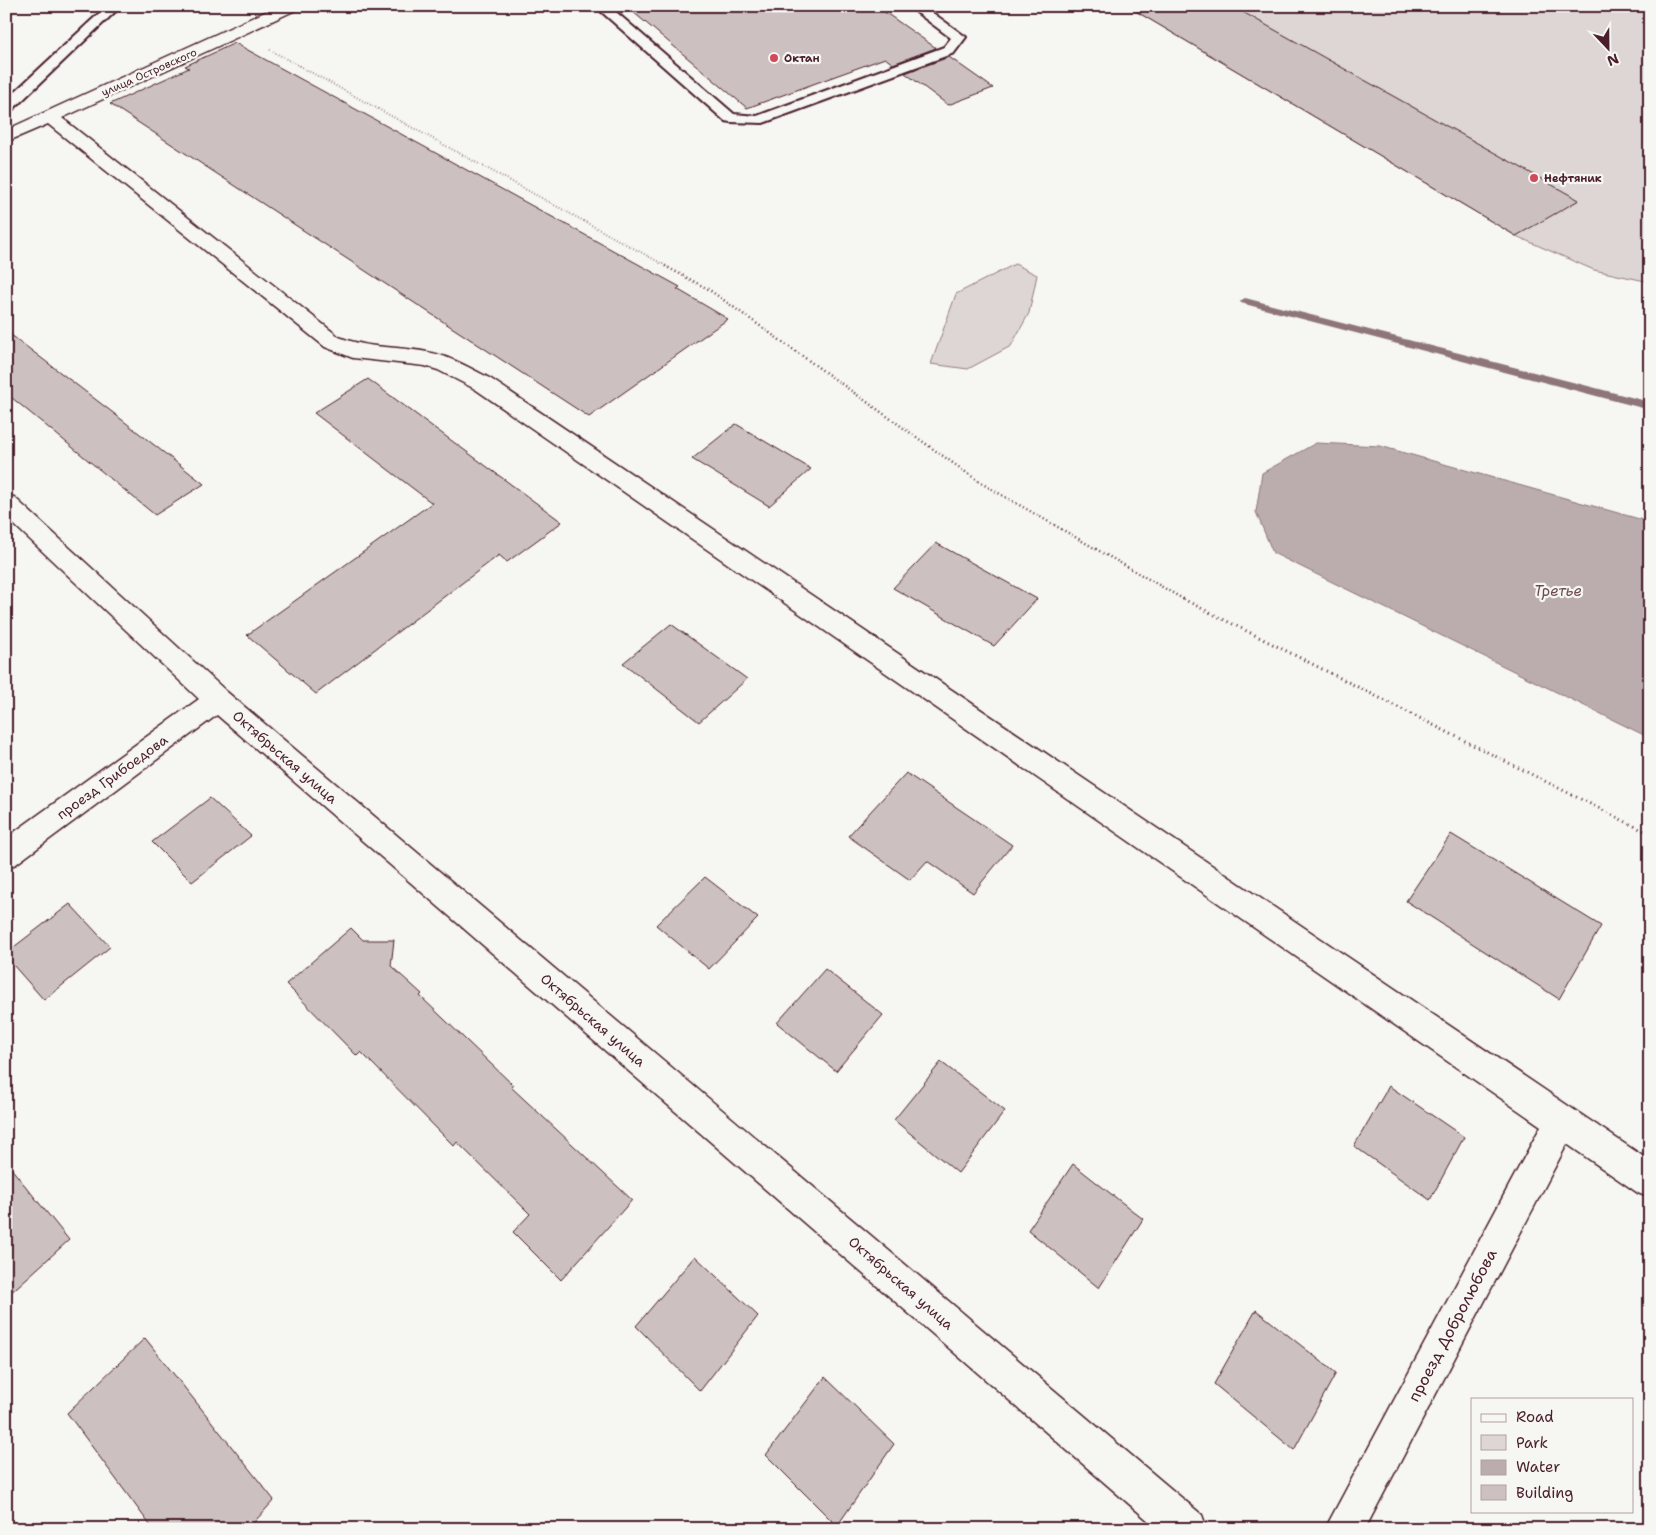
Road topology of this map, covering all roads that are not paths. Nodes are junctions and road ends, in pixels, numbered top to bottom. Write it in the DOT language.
graph roads {
  1 [pos="115,6"];
  2 [pos="292,6"];
  3 [pos="600,6"];
  4 [pos="914,6"];
  5 [pos="8,102"];
  6 [pos="50,117"];
  7 [pos="6,137"];
  8 [pos="6,503"];
  9 [pos="218,700"];
  10 [pos="6,855"];
  11 [pos="1561,1121"];
  12 [pos="1650,1181"];
  13 [pos="1188,1529"];
  14 [pos="1344,1529"];
  1 -- 5 [label="lane"];
  2 -- 6 [label="street, улица Островского"];
  3 -- 4 [label="lane"];
  6 -- 7 [label="street, улица Островского"];
  6 -- 11 [label="street"];
  8 -- 9 [label="street, Октябрьская улица"];
  9 -- 10 [label="street, проезд Грибоедова"];
  9 -- 13 [label="street, Октябрьская улица"];
  11 -- 12 [label="street"];
  11 -- 14 [label="street, проезд Добролюбова"];
}
